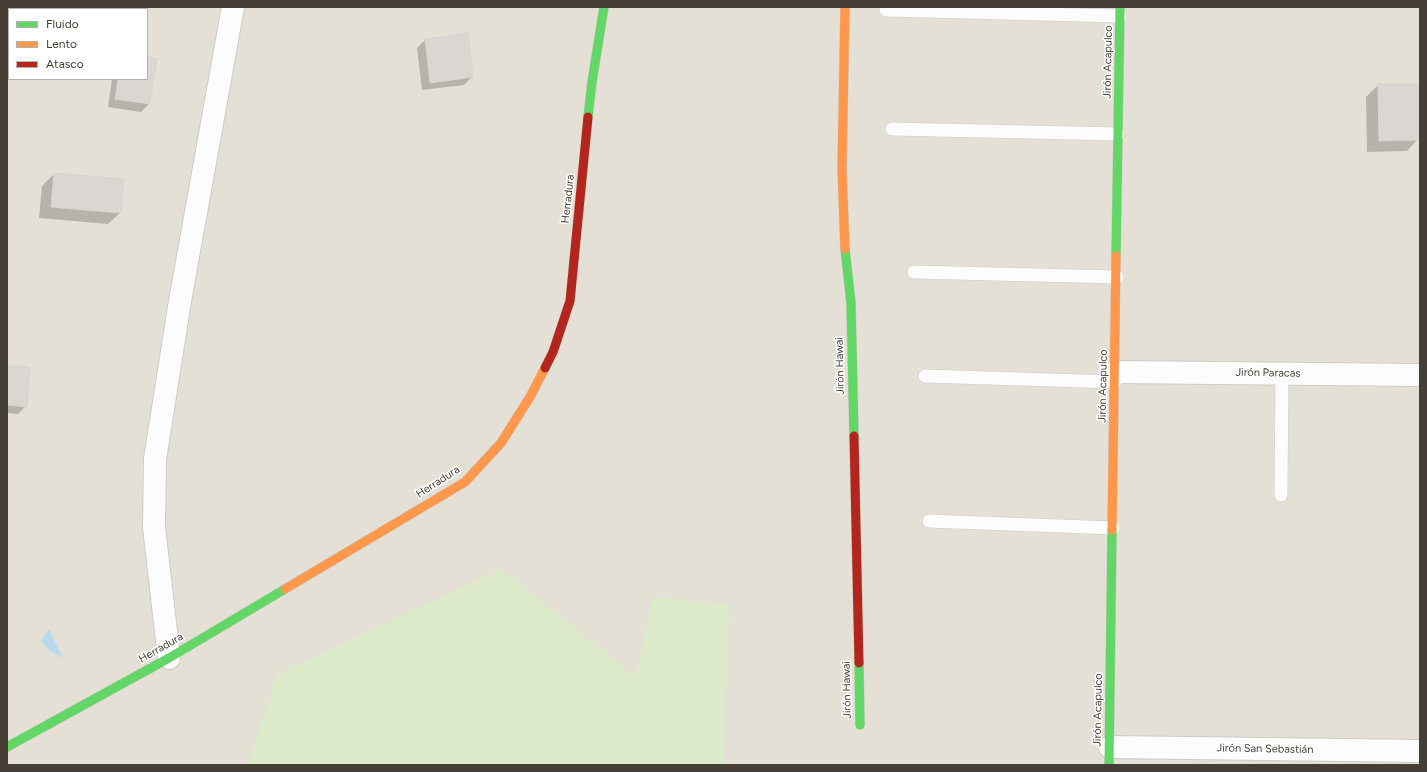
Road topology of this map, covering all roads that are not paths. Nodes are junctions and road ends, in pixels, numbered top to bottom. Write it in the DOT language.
graph roads {
  1 [pos="232,7"];
  2 [pos="604,7"];
  3 [pos="844,7"];
  4 [pos="886,10"];
  5 [pos="1120,12"];
  6 [pos="892,129"];
  7 [pos="1118,134"];
  8 [pos="914,272"];
  9 [pos="1117,277"];
  10 [pos="1282,374"];
  11 [pos="1420,375"];
  12 [pos="925,376"];
  13 [pos="1115,377"];
  14 [pos="1281,495"];
  15 [pos="929,521"];
  16 [pos="1113,528"];
  17 [pos="169,658"];
  18 [pos="860,725"];
  19 [pos="7,747"];
  20 [pos="1420,751"];
  21 [pos="1110,756"];
  1 -- 17 [label="street"];
  2 -- 17 [label="street, Herradura"];
  3 -- 18 [label="street, Jirón Hawai"];
  4 -- 5 [label="lane"];
  5 -- 7 [label="street, Jirón Acapulco"];
  6 -- 7 [label="lane"];
  7 -- 9 [label="street, Jirón Acapulco"];
  8 -- 9 [label="lane"];
  9 -- 13 [label="street, Jirón Acapulco"];
  10 -- 11 [label="street, Jirón Paracas"];
  10 -- 13 [label="street, Jirón Paracas"];
  10 -- 14 [label="lane"];
  12 -- 13 [label="lane"];
  13 -- 16 [label="street, Jirón Acapulco"];
  15 -- 16 [label="lane"];
  16 -- 21 [label="street, Jirón Acapulco"];
  17 -- 19 [label="street, Herradura"];
  20 -- 21 [label="street, Jirón San Sebastián"];
}
